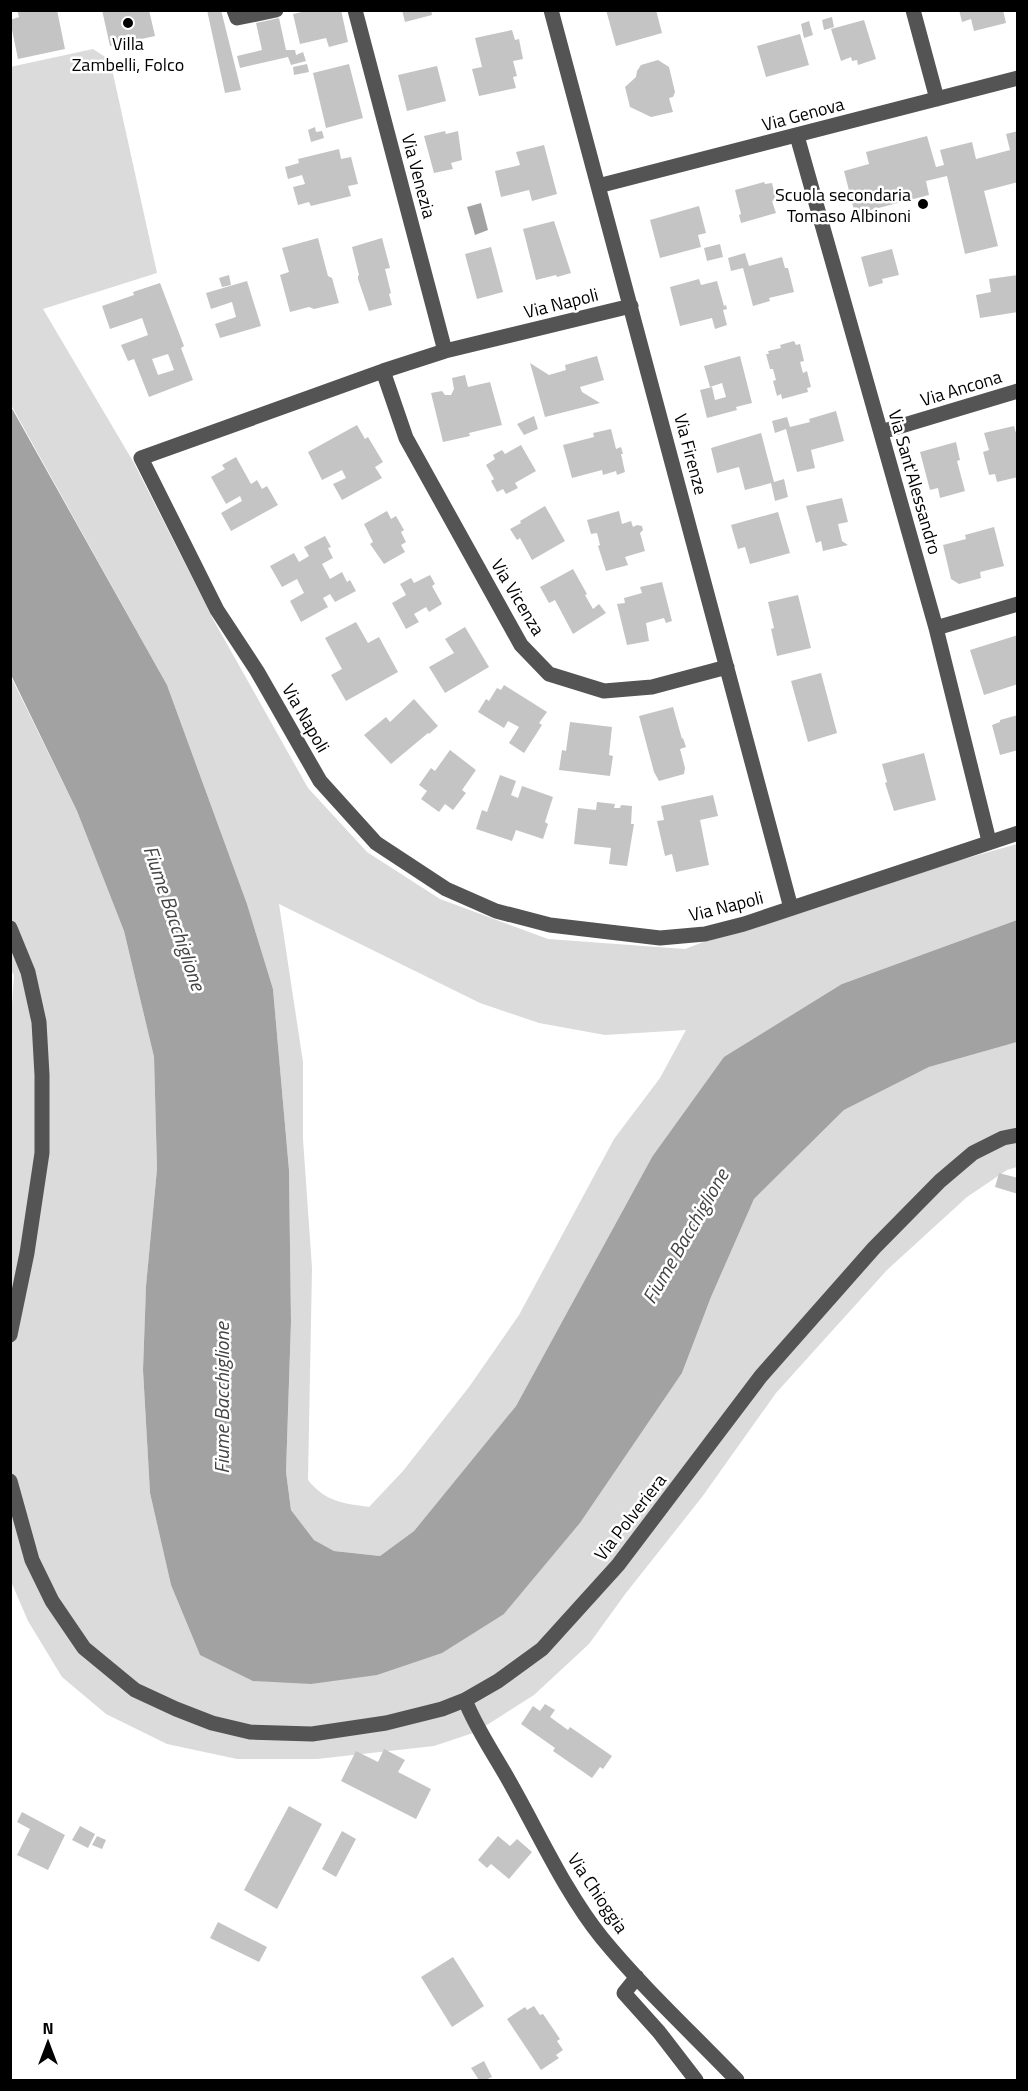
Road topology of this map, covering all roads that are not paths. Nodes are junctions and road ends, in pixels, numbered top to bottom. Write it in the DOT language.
graph roads {
  1 [pos="234,10"];
  2 [pos="276,10"];
  3 [pos="355,10"];
  4 [pos="551,10"];
  5 [pos="913,10"];
  6 [pos="1017,78"];
  7 [pos="937,99"];
  8 [pos="797,136"];
  9 [pos="598,186"];
  10 [pos="631,306"];
  11 [pos="445,351"];
  12 [pos="382,371"];
  13 [pos="1017,391"];
  14 [pos="881,432"];
  15 [pos="1017,603"];
  16 [pos="936,628"];
  17 [pos="727,667"];
  18 [pos="1017,832"];
  19 [pos="989,842"];
  20 [pos="791,908"];
  21 [pos="10,928"];
  22 [pos="1017,1135"];
  23 [pos="10,1335"];
  24 [pos="10,1481"];
  25 [pos="465,1700"];
  26 [pos="637,1977"];
  27 [pos="696,2080"];
  28 [pos="737,2080"];
  1 -- 2 [label="street"];
  3 -- 11 [label="street, Via Venezia"];
  4 -- 9 [label="street, Via Firenze"];
  5 -- 7 [label="street"];
  6 -- 7 [label="street, Via Genova"];
  7 -- 8 [label="street, Via Genova"];
  8 -- 9 [label="street, Via Genova"];
  8 -- 14 [label="street, Via Sant'Alessandro"];
  9 -- 10 [label="street, Via Firenze"];
  10 -- 11 [label="street, Via Napoli"];
  10 -- 17 [label="street, Via Firenze"];
  11 -- 12 [label="street, Via Napoli"];
  12 -- 17 [label="street, Via Vicenza"];
  12 -- 20 [label="street, Via Napoli"];
  13 -- 14 [label="street, Via Ancona"];
  14 -- 16 [label="street, Via Sant'Alessandro"];
  15 -- 16 [label="street"];
  16 -- 19 [label="street, Via Sant'Alessandro"];
  17 -- 20 [label="street, Via Firenze"];
  18 -- 19 [label="street, Via Napoli"];
  19 -- 20 [label="street, Via Napoli"];
  21 -- 23 [label="street"];
  22 -- 25 [label="street, Via Polveriera"];
  24 -- 25 [label="street, Via Polveriera"];
  25 -- 26 [label="street, Via Chioggia"];
  26 -- 27 [label="street"];
  26 -- 28 [label="street, Via Chioggia"];
}
